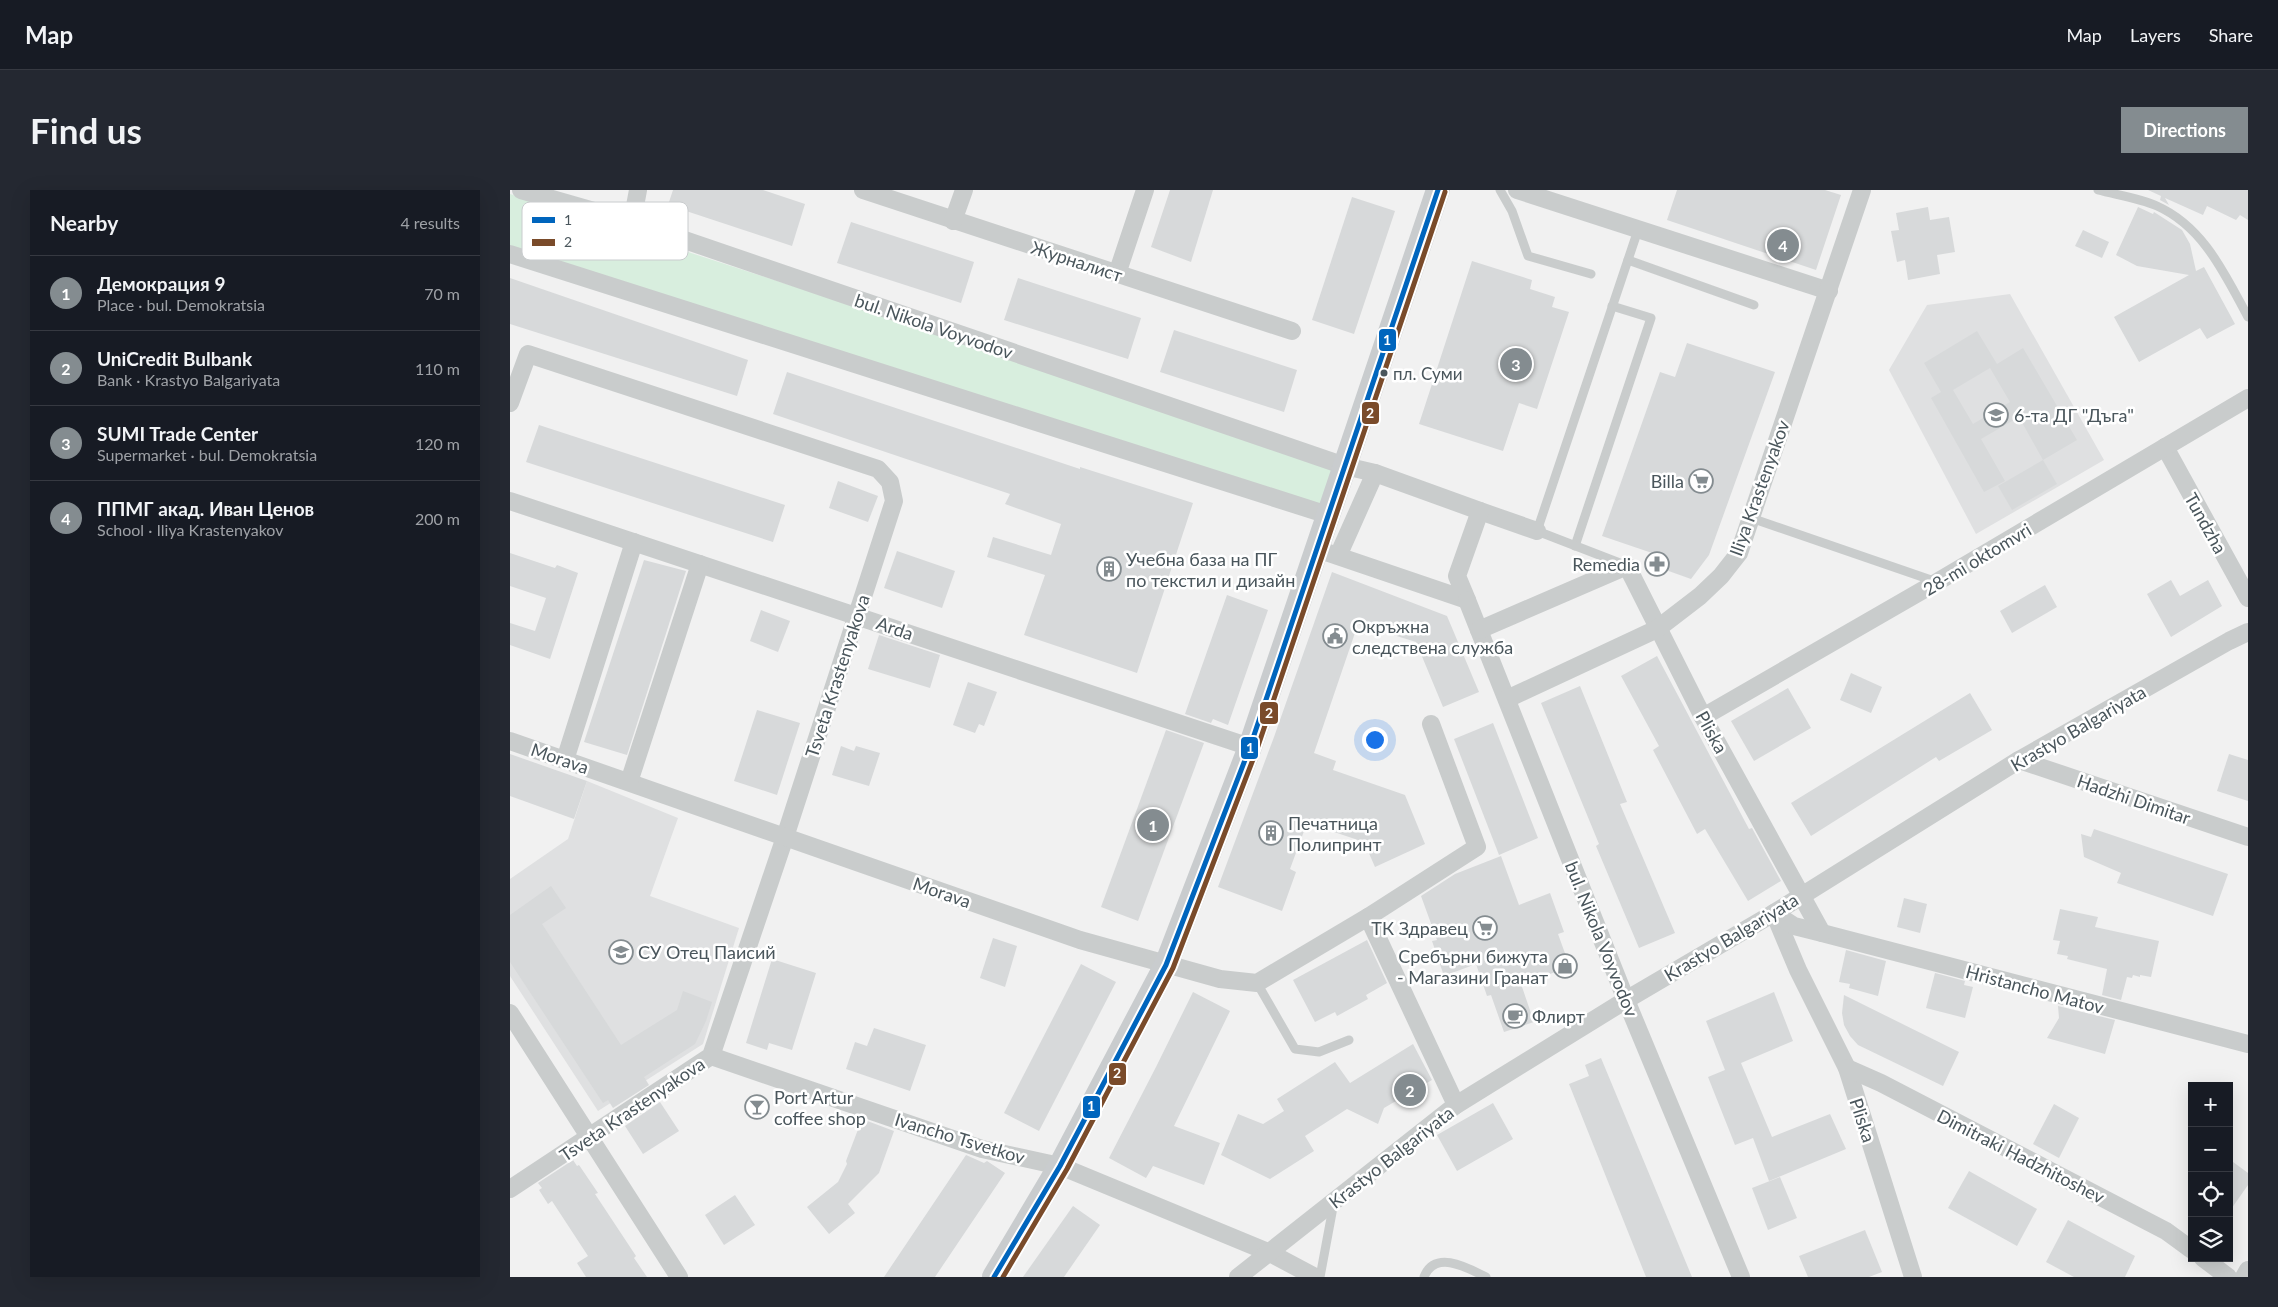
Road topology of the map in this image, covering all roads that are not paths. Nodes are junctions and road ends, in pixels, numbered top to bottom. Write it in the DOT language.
graph roads {
  1 [pos="521,190"];
  2 [pos="863,190"];
  3 [pos="964,190"];
  4 [pos="1145,190"];
  5 [pos="1438,190"];
  6 [pos="1500,190"];
  7 [pos="1517,190"];
  8 [pos="2098,190"];
  9 [pos="1864,191"];
  10 [pos="563,202"];
  11 [pos="953,221"];
  12 [pos="1638,230"];
  13 [pos="688,241"];
  14 [pos="510,254"];
  15 [pos="522,258"];
  16 [pos="529,260"];
  17 [pos="1628,260"];
  18 [pos="1117,274"];
  19 [pos="1591,274"];
  20 [pos="1829,290"];
  21 [pos="1754,305"];
  22 [pos="1612,306"];
  23 [pos="2248,317"];
  24 [pos="1292,331"];
  25 [pos="2248,398"];
  26 [pos="510,403"];
  27 [pos="2165,447"];
  28 [pos="1345,466"];
  29 [pos="1375,473"];
  30 [pos="510,501"];
  31 [pos="1480,511"];
  32 [pos="1328,515"];
  33 [pos="1751,518"];
  34 [pos="1537,531"];
  35 [pos="634,542"];
  36 [pos="1575,546"];
  37 [pos="1328,552"];
  38 [pos="700,564"];
  39 [pos="1627,566"];
  40 [pos="1937,582"];
  41 [pos="2248,598"];
  42 [pos="1468,600"];
  43 [pos="856,615"];
  44 [pos="1657,629"];
  45 [pos="1479,630"];
  46 [pos="2248,632"];
  47 [pos="1507,699"];
  48 [pos="1703,717"];
  49 [pos="1431,724"];
  50 [pos="510,741"];
  51 [pos="1250,747"];
  52 [pos="565,760"];
  53 [pos="2019,760"];
  54 [pos="629,782"];
  55 [pos="785,837"];
  56 [pos="2248,837"];
  57 [pos="1802,895"];
  58 [pos="1774,913"];
  59 [pos="1368,916"];
  60 [pos="1822,933"];
  61 [pos="1166,965"];
  62 [pos="1257,983"];
  63 [pos="1626,1000"];
  64 [pos="510,1013"];
  65 [pos="1349,1040"];
  66 [pos="2248,1044"];
  67 [pos="711,1056"];
  68 [pos="1847,1068"];
  69 [pos="1456,1105"];
  70 [pos="589,1137"];
  71 [pos="1060,1166"];
  72 [pos="510,1190"];
  73 [pos="1334,1202"];
  74 [pos="2188,1247"];
  75 [pos="1268,1252"];
  76 [pos="2208,1262"];
  77 [pos="2248,1270"];
  78 [pos="678,1277"];
  79 [pos="994,1277"];
  80 [pos="1238,1277"];
  81 [pos="1315,1277"];
  82 [pos="1320,1277"];
  83 [pos="1424,1277"];
  84 [pos="1486,1277"];
  85 [pos="1741,1277"];
  86 [pos="1913,1277"];
  87 [pos="2228,1277"];
  88 [pos="2244,1277"];
  1 -- 10 [label="street, bul. Nikola Voyvodov"];
  2 -- 11 [label="street, Журналист"];
  3 -- 11 [label="street"];
  4 -- 18 [label="street"];
  5 -- 28 [label="street"];
  6 -- 19 [label="lane"];
  7 -- 12 [label="street"];
  8 -- 23 [label="lane"];
  9 -- 20 [label="street, Iliya Krastenyakov"];
  11 -- 18 [label="street, Журналист"];
  12 -- 17 [label="lane"];
  12 -- 20 [label="street"];
  13 -- 28 [label="street, bul. Nikola Voyvodov"];
  14 -- 15 [label="street"];
  16 -- 32 [label="street"];
  17 -- 21 [label="lane"];
  17 -- 22 [label="lane"];
  18 -- 24 [label="street, Журналист"];
  20 -- 33 [label="street, Iliya Krastenyakov"];
  22 -- 34 [label="lane"];
  22 -- 36 [label="lane"];
  25 -- 27 [label="street, 28-mi oktomvri"];
  26 -- 43 [label="street, Tsveta Krastenyakova"];
  27 -- 40 [label="street, 28-mi oktomvri"];
  27 -- 41 [label="street, Tundzha"];
  28 -- 29 [label="street, bul. Nikola Voyvodov"];
  28 -- 32 [label="street"];
  29 -- 31 [label="street, bul. Nikola Voyvodov"];
  29 -- 37 [label="street"];
  30 -- 35 [label="street, Arda"];
  31 -- 34 [label="street, bul. Nikola Voyvodov"];
  31 -- 42 [label="street, bul. Nikola Voyvodov"];
  32 -- 37 [label="street"];
  33 -- 40 [label="lane"];
  33 -- 44 [label="street, Iliya Krastenyakov"];
  34 -- 36 [label="lane"];
  35 -- 38 [label="street, Arda"];
  35 -- 52 [label="street"];
  36 -- 39 [label="lane"];
  37 -- 42 [label="street"];
  37 -- 51 [label="street"];
  38 -- 43 [label="street, Arda"];
  38 -- 54 [label="street"];
  39 -- 44 [label="street, Pliska"];
  39 -- 45 [label="street"];
  40 -- 48 [label="street, 28-mi oktomvri"];
  42 -- 45 [label="street, bul. Nikola Voyvodov"];
  43 -- 51 [label="street, Arda"];
  43 -- 55 [label="street, Tsveta Krastenyakova"];
  44 -- 47 [label="street, Iliya Krastenyakov"];
  44 -- 48 [label="street, Pliska"];
  45 -- 47 [label="street, bul. Nikola Voyvodov"];
  46 -- 53 [label="street, Krastyo Balgariyata"];
  47 -- 63 [label="street, bul. Nikola Voyvodov"];
  48 -- 57 [label="street, Pliska"];
  49 -- 59 [label="street"];
  50 -- 52 [label="street, Morava"];
  51 -- 61 [label="street"];
  52 -- 54 [label="street, Morava"];
  53 -- 56 [label="street, Hadzhi Dimitar"];
  53 -- 57 [label="street, Krastyo Balgariyata"];
  54 -- 55 [label="street, Morava"];
  55 -- 61 [label="street, Morava"];
  55 -- 67 [label="street, Tsveta Krastenyakova"];
  57 -- 58 [label="street, Krastyo Balgariyata"];
  57 -- 60 [label="street"];
  58 -- 60 [label="street, Hristancho Matov"];
  58 -- 63 [label="street, Krastyo Balgariyata"];
  58 -- 68 [label="street, Pliska"];
  59 -- 62 [label="street"];
  59 -- 69 [label="street"];
  60 -- 66 [label="street, Hristancho Matov"];
  61 -- 62 [label="street, Morava"];
  61 -- 71 [label="street"];
  62 -- 65 [label="lane"];
  63 -- 69 [label="street, Krastyo Balgariyata"];
  63 -- 85 [label="street, bul. Nikola Voyvodov"];
  64 -- 70 [label="street"];
  67 -- 70 [label="street, Tsveta Krastenyakova"];
  67 -- 71 [label="street, Ivancho Tsvetkov"];
  68 -- 74 [label="street, Dimitraki Hadzhitoshev"];
  68 -- 86 [label="street, Pliska"];
  69 -- 73 [label="street, Krastyo Balgariyata"];
  70 -- 72 [label="street, Tsveta Krastenyakova"];
  70 -- 78 [label="street"];
  71 -- 75 [label="street, Ivancho Tsvetkov"];
  71 -- 79 [label="street"];
  73 -- 75 [label="street, Krastyo Balgariyata"];
  73 -- 82 [label="lane"];
  75 -- 80 [label="street, Krastyo Balgariyata"];
  75 -- 81 [label="street, Ivancho Tsvetkov"];
  76 -- 87 [label="street"];
  77 -- 88 [label="street"];
  83 -- 84 [label="lane"];
}
